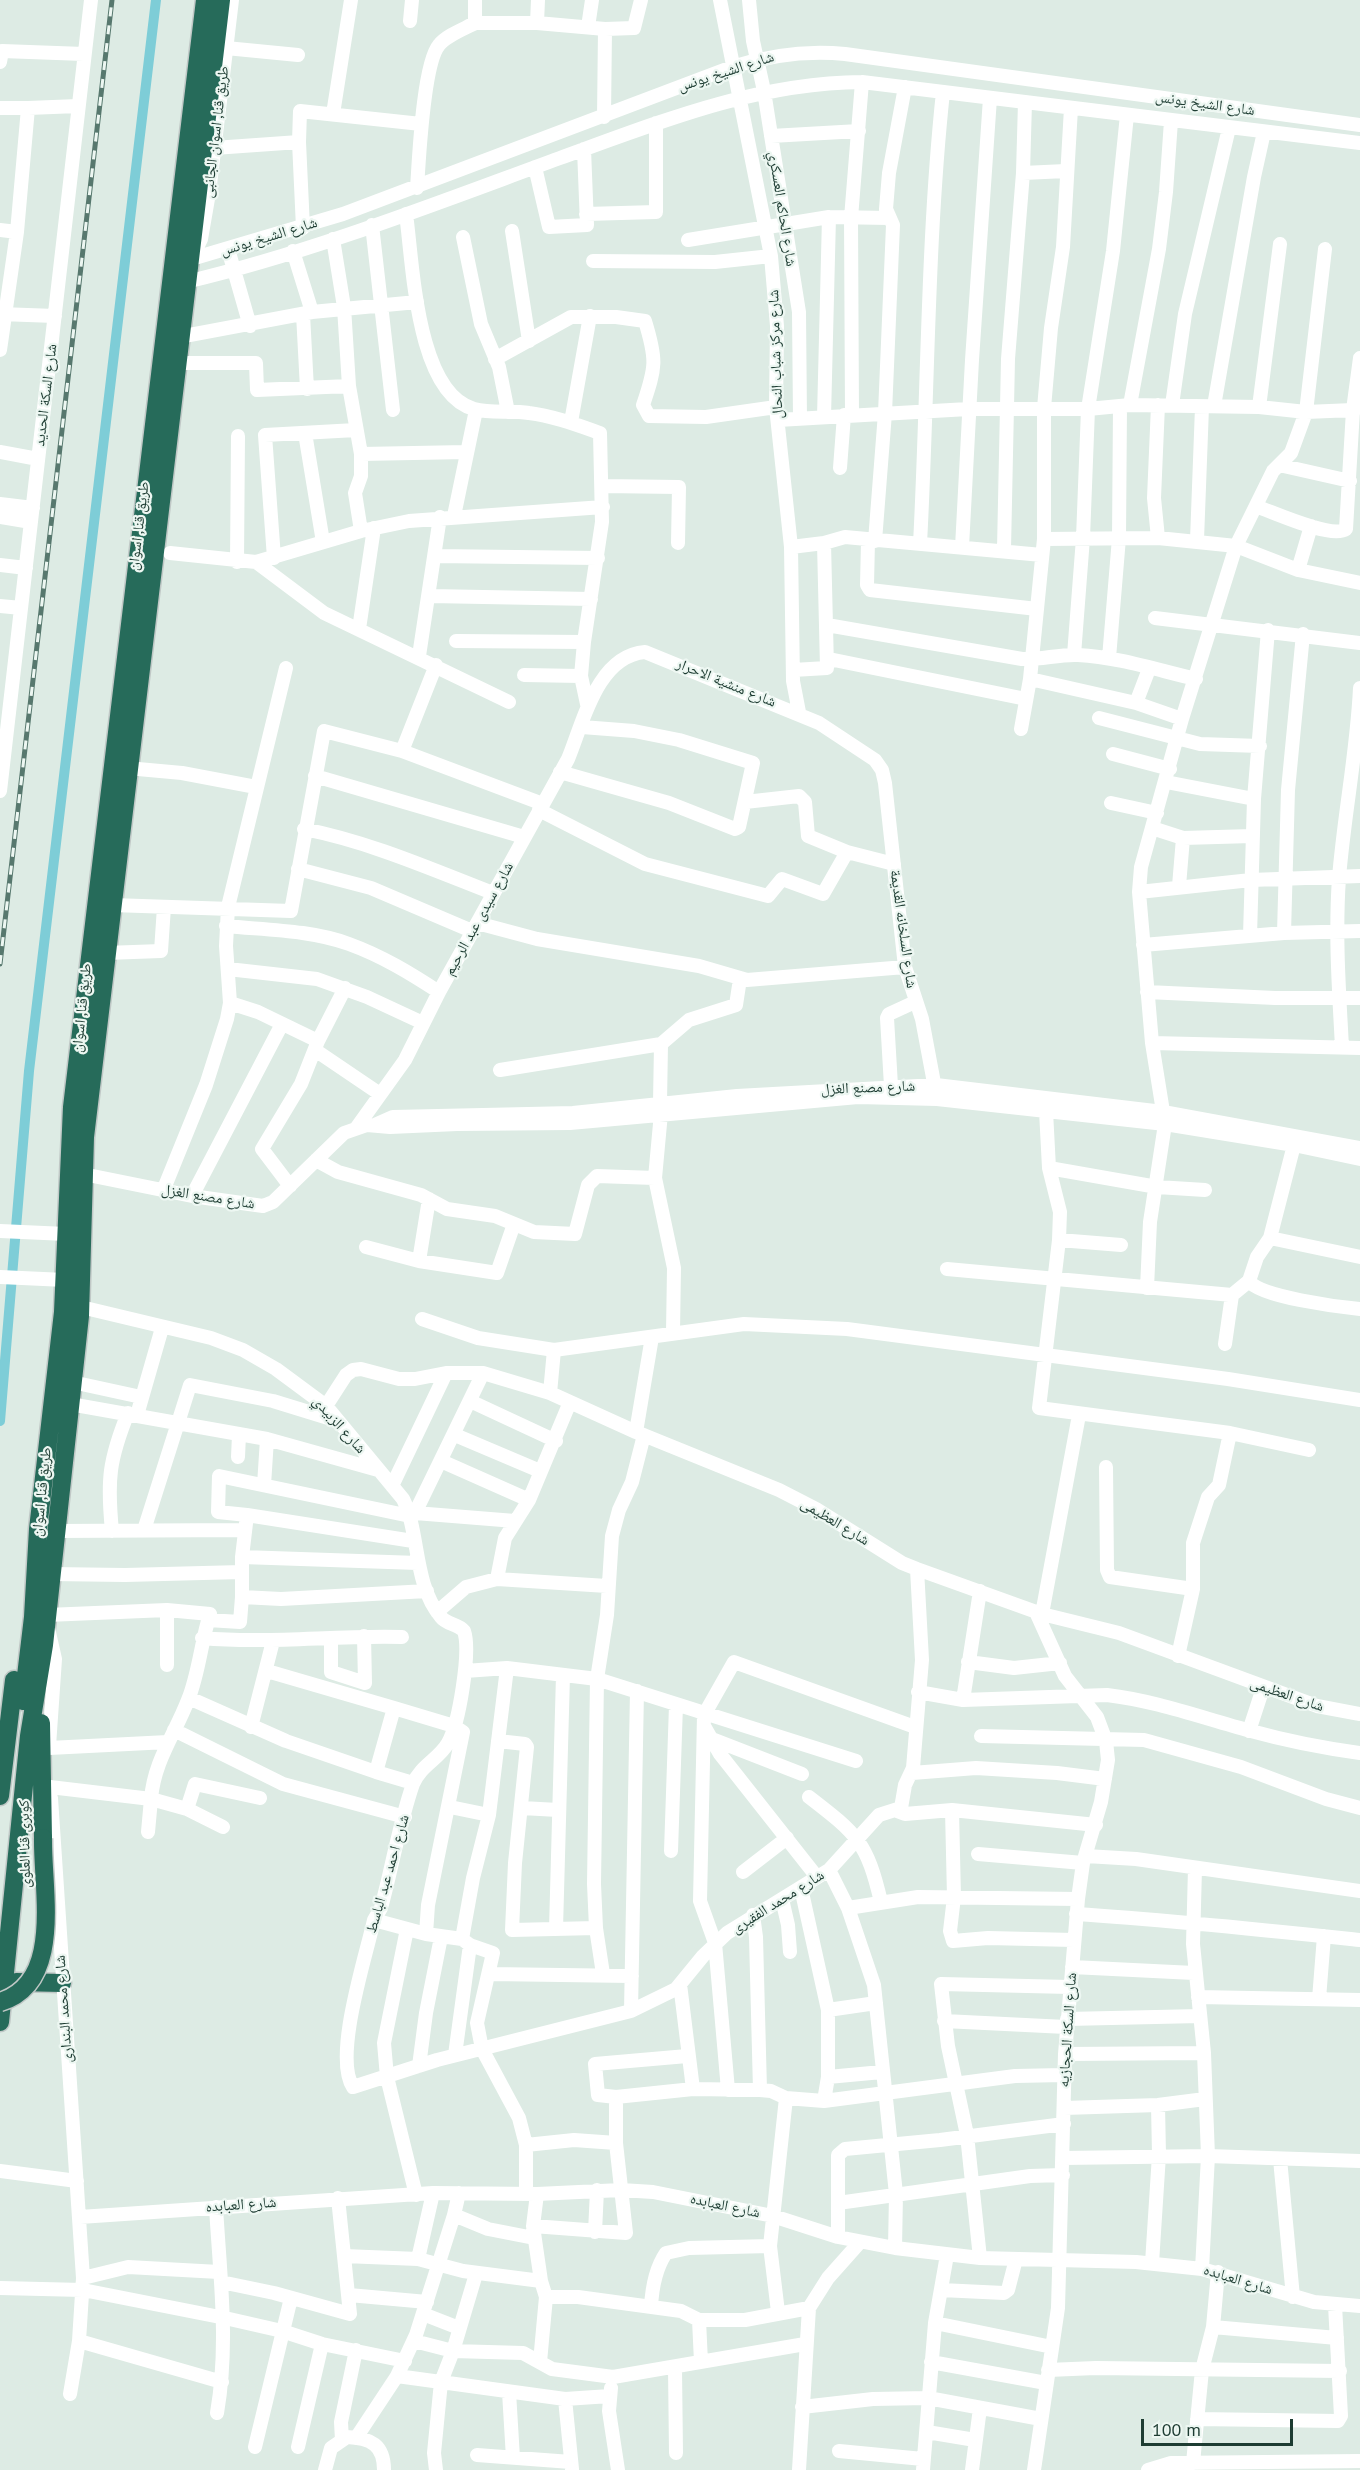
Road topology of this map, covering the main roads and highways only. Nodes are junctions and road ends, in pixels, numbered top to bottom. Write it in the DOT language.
graph roads {
  1 [pos="205,0"];
  2 [pos="220,0"];
  3 [pos="168,367"];
  4 [pos="164,403"];
  5 [pos="42,1619"];
  6 [pos="41,1666"];
  7 [pos="0,1796"];
  8 [pos="0,1899"];
  9 [pos="2,1981"];
  10 [pos="62,1983"];
  11 [pos="0,2011"];
  1 -- 3 [label="highway, طريق قنا, اسوان"];
  2 -- 3 [label="highway, طريق قنا, اسوان"];
  3 -- 4 [label="highway, طريق قنا, اسوان"];
  4 -- 5 [label="highway, طريق قنا, اسوان"];
  4 -- 5 [label="highway, طريق قنا, اسوان"];
  5 -- 6 [label="highway, طريق قنا, اسوان"];
  5 -- 7 [label="highway, كوبرى قنا العلوى"];
  5 -- 8 [label="highway, طريق قنا, اسوان"];
  6 -- 9 [label="highway, طريق قنا, اسوان"];
  6 -- 11 [label="highway, كوبرى قنا العلوى, bridge"];
  9 -- 10 [label="highway"];
  9 -- 11 [label="highway, طريق قنا, اسوان"];
}
